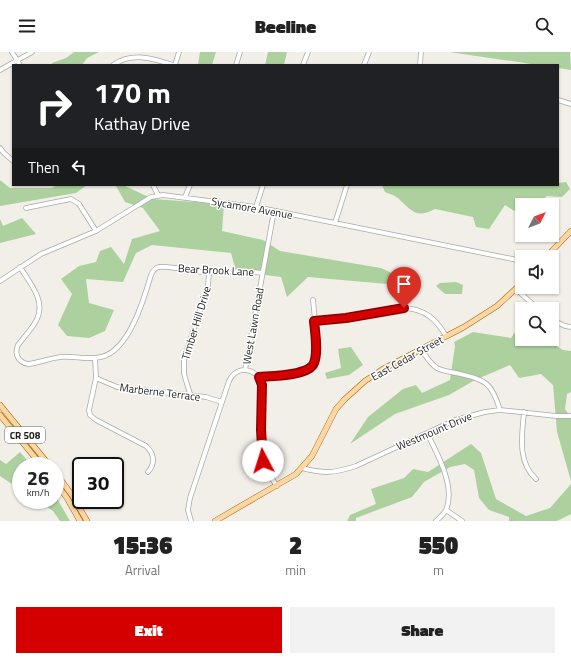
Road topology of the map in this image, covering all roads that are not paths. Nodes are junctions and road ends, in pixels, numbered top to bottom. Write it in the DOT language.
graph roads {
  1 [pos="12,52"];
  2 [pos="32,52"];
  3 [pos="179,52"];
  4 [pos="240,52"];
  5 [pos="308,52"];
  6 [pos="369,52"];
  7 [pos="421,52"];
  8 [pos="18,63"];
  9 [pos="115,64"];
  10 [pos="171,64"];
  11 [pos="174,64"];
  12 [pos="236,64"];
  13 [pos="303,64"];
  14 [pos="364,64"];
  15 [pos="420,64"];
  16 [pos="12,65"];
  17 [pos="0,70"];
  18 [pos="559,100"];
  19 [pos="571,104"];
  20 [pos="0,148"];
  21 [pos="12,160"];
  22 [pos="154,186"];
  23 [pos="190,186"];
  24 [pos="263,186"];
  25 [pos="347,186"];
  26 [pos="158,195"];
  27 [pos="185,197"];
  28 [pos="256,207"];
  29 [pos="26,208"];
  30 [pos="274,211"];
  31 [pos="335,223"];
  32 [pos="96,231"];
  33 [pos="571,231"];
  34 [pos="553,250"];
  35 [pos="515,260"];
  36 [pos="20,267"];
  37 [pos="209,272"];
  38 [pos="262,273"];
  39 [pos="0,281"];
  40 [pos="515,289"];
  41 [pos="522,294"];
  42 [pos="313,300"];
  43 [pos="531,302"];
  44 [pos="314,321"];
  45 [pos="559,323"];
  46 [pos="571,327"];
  47 [pos="446,336"];
  48 [pos="421,349"];
  49 [pos="95,358"];
  50 [pos="245,370"];
  51 [pos="259,377"];
  52 [pos="96,378"];
  53 [pos="191,396"];
  54 [pos="222,402"];
  55 [pos="0,405"];
  56 [pos="500,410"];
  57 [pos="524,412"];
  58 [pos="0,415"];
  59 [pos="571,416"];
  60 [pos="427,433"];
  61 [pos="33,445"];
  62 [pos="28,449"];
  63 [pos="35,457"];
  64 [pos="43,457"];
  65 [pos="302,468"];
  66 [pos="148,472"];
  67 [pos="536,479"];
  68 [pos="65,486"];
  69 [pos="277,486"];
  70 [pos="64,496"];
  71 [pos="446,510"];
  72 [pos="80,521"];
  73 [pos="87,521"];
  74 [pos="191,521"];
  75 [pos="215,521"];
  76 [pos="436,521"];
  77 [pos="462,521"];
  1 -- 8 [label="street"];
  2 -- 8 [label="street"];
  3 -- 11 [label="street"];
  4 -- 12 [label="street"];
  5 -- 13 [label="street"];
  6 -- 14 [label="street"];
  7 -- 15 [label="street"];
  9 -- 10 [label="street"];
  16 -- 17 [label="street"];
  18 -- 19 [label="street"];
  20 -- 21 [label="street"];
  22 -- 26 [label="street"];
  23 -- 27 [label="street"];
  24 -- 28 [label="street"];
  25 -- 31 [label="street"];
  26 -- 27 [label="street, Sycamore Avenue"];
  26 -- 32 [label="street"];
  27 -- 28 [label="street, Sycamore Avenue"];
  28 -- 30 [label="street, Sycamore Avenue"];
  29 -- 32 [label="street"];
  30 -- 31 [label="street, Sycamore Avenue"];
  30 -- 38 [label="street, West Lawn Road"];
  31 -- 35 [label="street, Sycamore Avenue"];
  32 -- 36 [label="street"];
  33 -- 34 [label="main road"];
  36 -- 39 [label="street"];
  36 -- 49 [label="street, Bear Brook Lane"];
  37 -- 38 [label="street, Bear Brook Lane"];
  37 -- 49 [label="street, Bear Brook Lane"];
  37 -- 53 [label="street, Timber Hill Drive"];
  38 -- 50 [label="street, West Lawn Road"];
  40 -- 47 [label="main road, East Cedar Street"];
  41 -- 43 [label="street"];
  42 -- 44 [label="street"];
  44 -- 47 [label="street"];
  44 -- 51 [label="street"];
  45 -- 46 [label="street"];
  47 -- 48 [label="main road, East Cedar Street"];
  48 -- 56 [label="street"];
  48 -- 65 [label="main road, East Cedar Street"];
  49 -- 52 [label="street"];
  50 -- 51 [label="street"];
  50 -- 54 [label="street, West Lawn Road"];
  51 -- 69 [label="street"];
  52 -- 53 [label="street, Marberne Terrace"];
  52 -- 66 [label="street"];
  53 -- 54 [label="street, Marberne Terrace"];
  54 -- 74 [label="street, West Lawn Road"];
  55 -- 61 [label="main road, CR 508"];
  56 -- 57 [label="street, Westmount Drive"];
  56 -- 60 [label="street, Westmount Drive"];
  57 -- 59 [label="street, Westmount Drive"];
  57 -- 67 [label="street"];
  58 -- 62 [label="main road, CR 508"];
  60 -- 65 [label="street, Westmount Drive"];
  60 -- 71 [label="street"];
  61 -- 62 [label="main road"];
  61 -- 64 [label="main road, CR 508"];
  62 -- 63 [label="main road, CR 508"];
  65 -- 69 [label="main road, East Cedar Street"];
  68 -- 73 [label="main road"];
  69 -- 75 [label="main road, East Cedar Street"];
  70 -- 72 [label="main road"];
  71 -- 76 [label="street"];
  71 -- 77 [label="street"];
}
